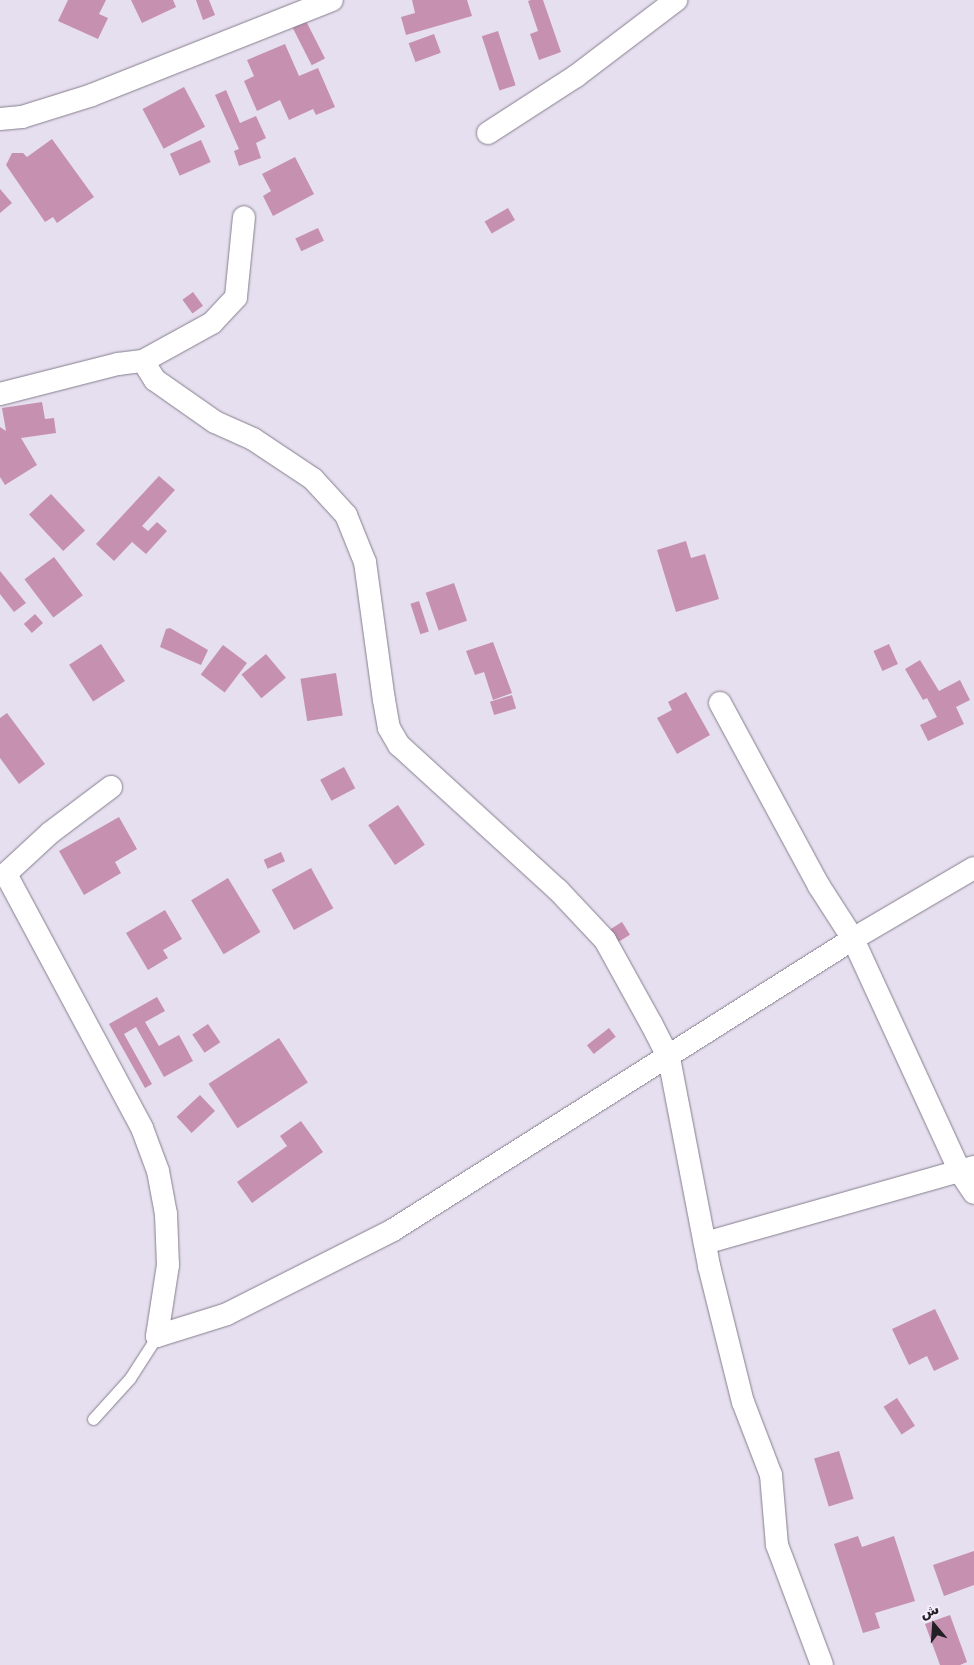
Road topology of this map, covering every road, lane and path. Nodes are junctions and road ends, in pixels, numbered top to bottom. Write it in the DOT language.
graph roads {
  1 [pos="332,0"];
  2 [pos="676,0"];
  3 [pos="0,119"];
  4 [pos="488,132"];
  5 [pos="244,217"];
  6 [pos="143,361"];
  7 [pos="0,394"];
  8 [pos="720,703"];
  9 [pos="112,787"];
  10 [pos="974,868"];
  11 [pos="853,939"];
  12 [pos="669,1058"];
  13 [pos="967,1169"];
  14 [pos="974,1193"];
  15 [pos="705,1243"];
  16 [pos="157,1336"];
  17 [pos="94,1419"];
  18 [pos="822,1665"];
  1 -- 3 [label="street"];
  2 -- 4 [label="street"];
  5 -- 6 [label="street"];
  6 -- 7 [label="street"];
  6 -- 12 [label="street"];
  8 -- 11 [label="street"];
  9 -- 16 [label="street"];
  10 -- 11 [label="street"];
  11 -- 12 [label="street"];
  11 -- 13 [label="street"];
  12 -- 15 [label="street"];
  12 -- 16 [label="street"];
  13 -- 14 [label="street"];
  13 -- 15 [label="street"];
  15 -- 18 [label="street"];
  16 -- 17 [label="lane"];
}
